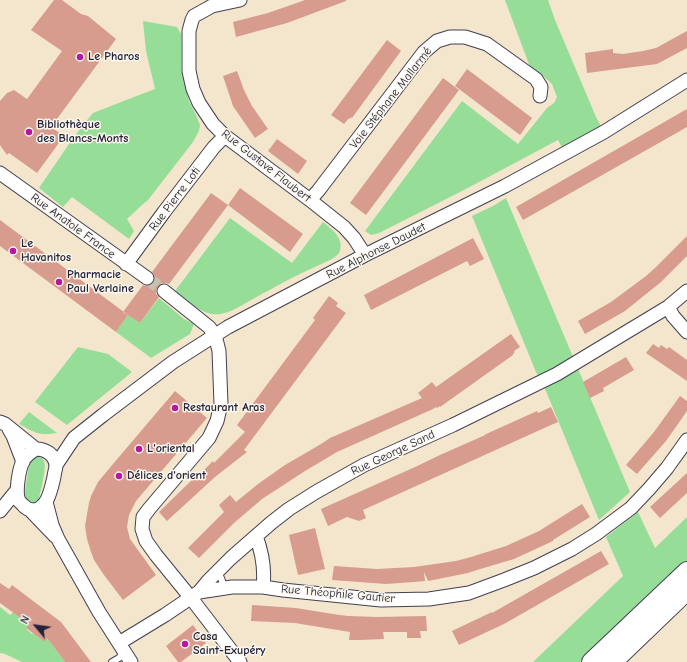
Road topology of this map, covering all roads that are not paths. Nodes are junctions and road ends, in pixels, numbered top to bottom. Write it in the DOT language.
graph roads {
  1 [pos="240,0"];
  2 [pos="687,80"];
  3 [pos="540,96"];
  4 [pos="225,136"];
  5 [pos="0,173"];
  6 [pos="310,200"];
  7 [pos="365,255"];
  8 [pos="126,264"];
  9 [pos="147,278"];
  10 [pos="164,291"];
  11 [pos="687,291"];
  12 [pos="668,307"];
  13 [pos="687,332"];
  14 [pos="215,335"];
  15 [pos="3,423"];
  16 [pos="74,438"];
  17 [pos="687,440"];
  18 [pos="41,450"];
  19 [pos="23,462"];
  20 [pos="56,465"];
  21 [pos="17,490"];
  22 [pos="46,502"];
  23 [pos="27,508"];
  24 [pos="0,511"];
  25 [pos="0,516"];
  26 [pos="256,536"];
  27 [pos="58,539"];
  28 [pos="218,571"];
  29 [pos="687,572"];
  30 [pos="263,587"];
  31 [pos="225,588"];
  32 [pos="687,591"];
  33 [pos="195,595"];
  34 [pos="125,652"];
  35 [pos="112,662"];
  36 [pos="240,662"];
  37 [pos="591,662"];
  38 [pos="613,662"];
  1 -- 4 [label="street, Rue Gustave Flaubert"];
  2 -- 7 [label="street, Rue Alphonse Daudet"];
  3 -- 6 [label="street, Voie Stéphane Mallarmé"];
  4 -- 6 [label="street, Rue Gustave Flaubert"];
  4 -- 8 [label="street, Rue Pierre Loti"];
  5 -- 8 [label="street, Rue Anatole France"];
  6 -- 7 [label="street, Rue Gustave Flaubert"];
  7 -- 14 [label="street, Rue Alphonse Daudet"];
  8 -- 9 [label="street, Rue Anatole France"];
  10 -- 14 [label="street"];
  11 -- 12 [label="street, Rue George Sand"];
  12 -- 13 [label="street"];
  12 -- 26 [label="street, Rue George Sand"];
  14 -- 16 [label="street, Rue Alphonse Daudet"];
  14 -- 33 [label="street"];
  15 -- 18 [label="street"];
  15 -- 19 [label="street"];
  16 -- 18 [label="street, Rue Alphonse Daudet"];
  16 -- 20 [label="street, Rue Alphonse Daudet"];
  17 -- 30 [label="street, Rue Théophile Gautier"];
  18 -- 19 [label="street"];
  18 -- 20 [label="street"];
  19 -- 21 [label="street"];
  20 -- 22 [label="street"];
  21 -- 23 [label="street"];
  21 -- 24 [label="street"];
  22 -- 23 [label="street"];
  22 -- 27 [label="street"];
  23 -- 25 [label="street"];
  23 -- 27 [label="street"];
  26 -- 28 [label="street, Rue George Sand"];
  26 -- 30 [label="street"];
  27 -- 34 [label="street"];
  28 -- 31 [label="lane"];
  28 -- 33 [label="street, Rue George Sand"];
  29 -- 37 [label="main road"];
  30 -- 31 [label="street, Rue Théophile Gautier"];
  31 -- 33 [label="street, Rue Théophile Gautier"];
  32 -- 38 [label="main road"];
  33 -- 34 [label="street, Rue George Sand"];
  33 -- 36 [label="street"];
  34 -- 35 [label="lane"];
}
